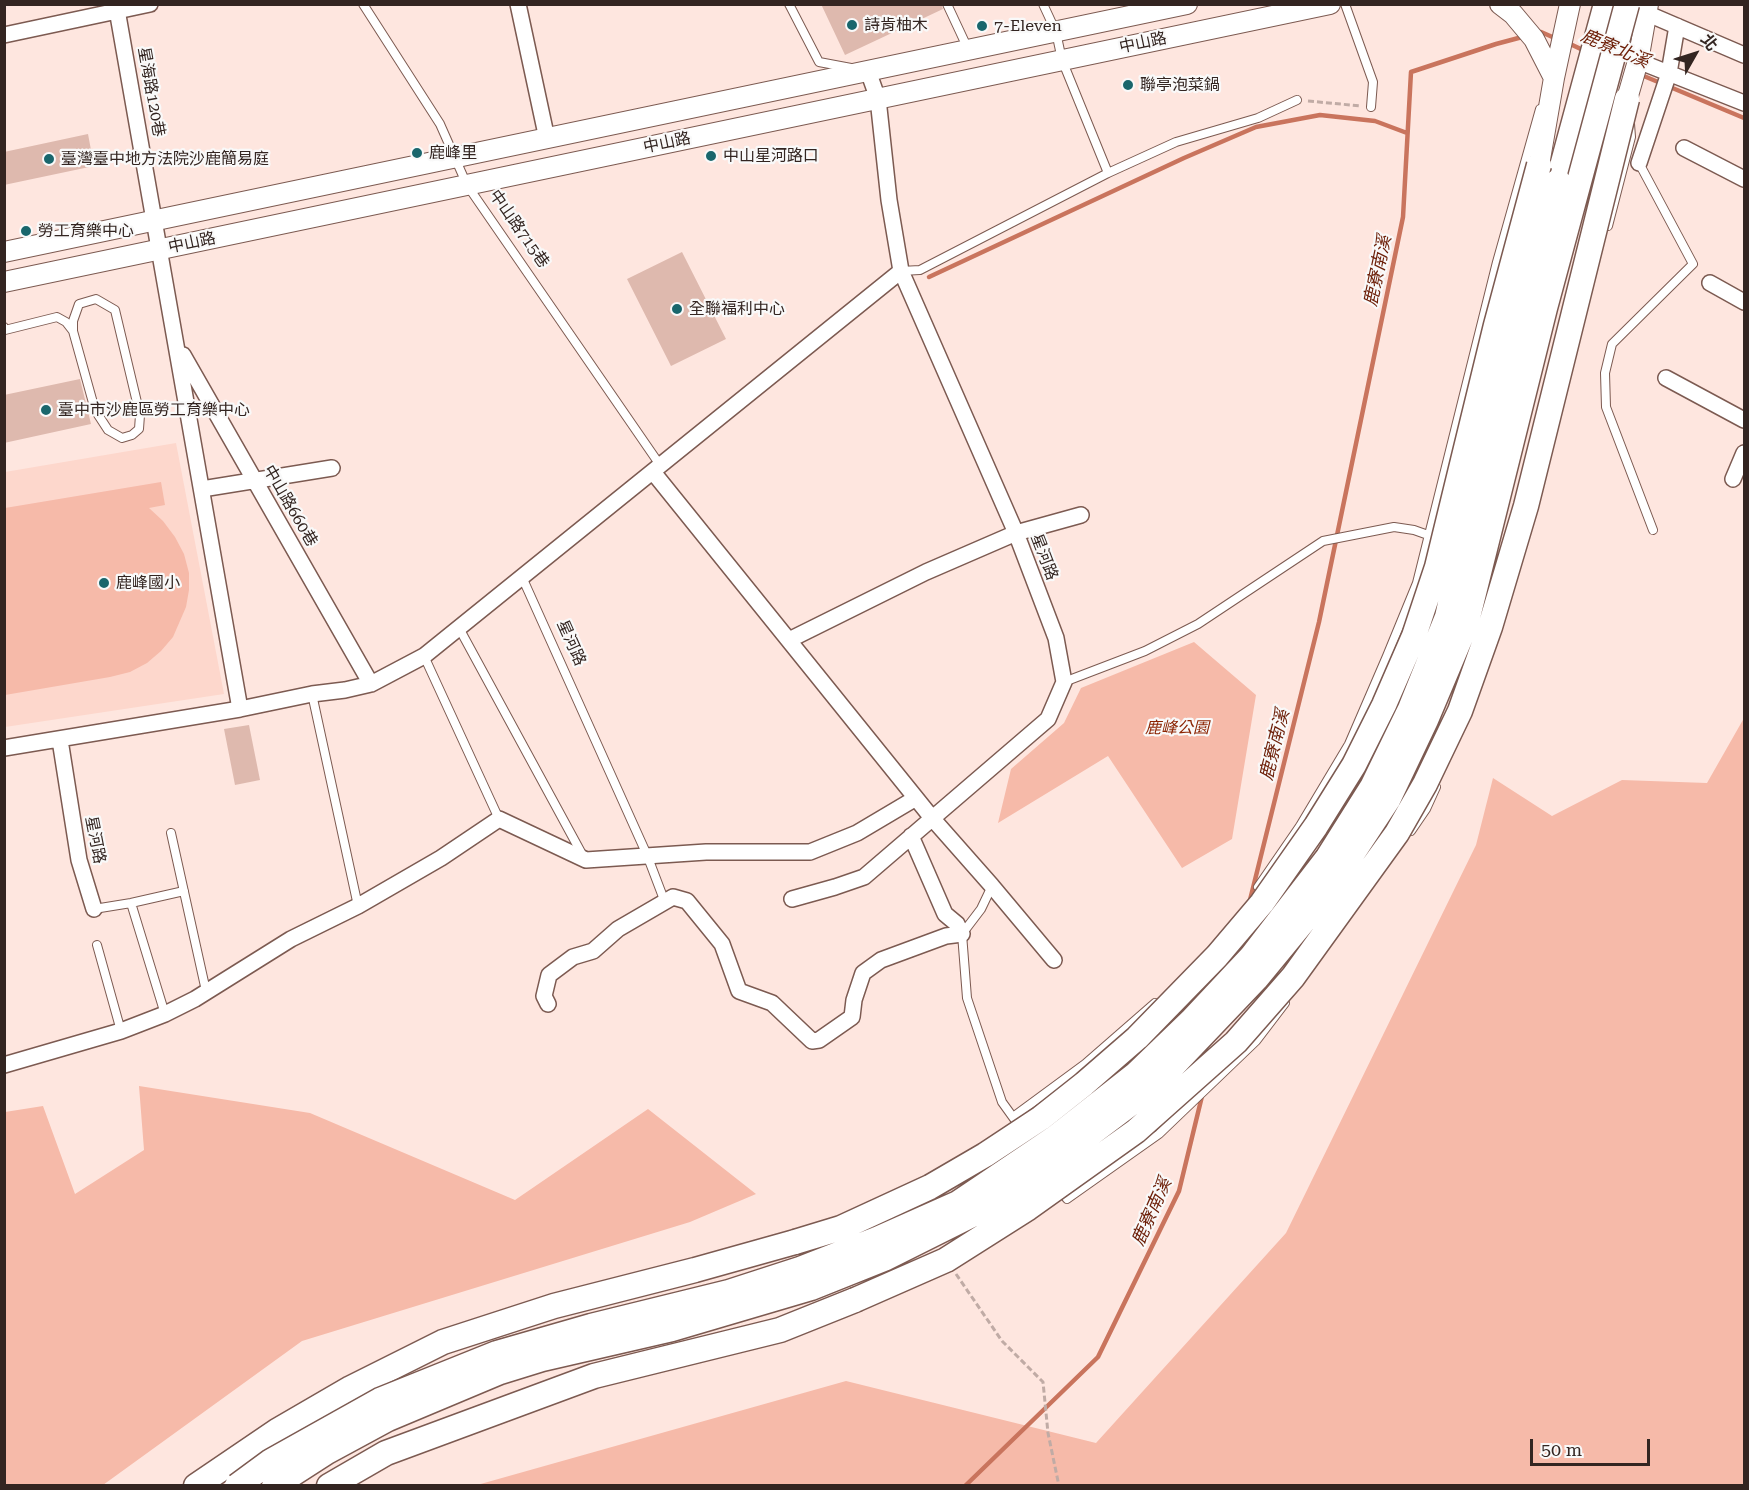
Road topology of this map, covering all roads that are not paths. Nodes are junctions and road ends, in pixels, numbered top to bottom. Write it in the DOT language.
graph roads {
  1 [pos="150,4"];
  2 [pos="363,4"];
  3 [pos="518,4"];
  4 [pos="789,4"];
  5 [pos="947,4"];
  6 [pos="1043,4"];
  7 [pos="1187,4"];
  8 [pos="1330,4"];
  9 [pos="1345,4"];
  10 [pos="1500,4"];
  11 [pos="1570,4"];
  12 [pos="1606,4"];
  13 [pos="1637,7"];
  14 [pos="117,8"];
  15 [pos="1677,26"];
  16 [pos="1056,32"];
  17 [pos="4,35"];
  18 [pos="969,50"];
  19 [pos="1744,55"];
  20 [pos="1062,60"];
  21 [pos="1638,61"];
  22 [pos="868,71"];
  23 [pos="1669,73"];
  24 [pos="1554,78"];
  25 [pos="878,99"];
  26 [pos="1627,99"];
  27 [pos="1298,100"];
  28 [pos="1744,103"];
  29 [pos="1371,107"];
  30 [pos="547,139"];
  31 [pos="1684,148"];
  32 [pos="454,158"];
  33 [pos="1639,163"];
  34 [pos="1539,165"];
  35 [pos="1108,173"];
  36 [pos="1744,179"];
  37 [pos="467,185"];
  38 [pos="156,221"];
  39 [pos="1605,237"];
  40 [pos="161,249"];
  41 [pos="4,252"];
  42 [pos="901,271"];
  43 [pos="4,282"];
  44 [pos="1710,283"];
  45 [pos="1744,302"];
  46 [pos="5,329"];
  47 [pos="73,331"];
  48 [pos="178,346"];
  49 [pos="1665,378"];
  50 [pos="1566,383"];
  51 [pos="1744,420"];
  52 [pos="1744,453"];
  53 [pos="332,468"];
  54 [pos="657,468"];
  55 [pos="254,480"];
  56 [pos="1733,480"];
  57 [pos="202,489"];
  58 [pos="1081,515"];
  59 [pos="1653,530"];
  60 [pos="1016,533"];
  61 [pos="1428,535"];
  62 [pos="522,577"];
  63 [pos="459,628"];
  64 [pos="789,640"];
  65 [pos="424,656"];
  66 [pos="1064,682"];
  67 [pos="371,684"];
  68 [pos="1479,685"];
  69 [pos="312,694"];
  70 [pos="1475,696"];
  71 [pos="240,709"];
  72 [pos="1458,737"];
  73 [pos="60,740"];
  74 [pos="4,748"];
  75 [pos="1440,778"];
  76 [pos="916,798"];
  77 [pos="932,818"];
  78 [pos="499,819"];
  79 [pos="171,832"];
  80 [pos="911,836"];
  81 [pos="1406,838"];
  82 [pos="646,855"];
  83 [pos="586,860"];
  84 [pos="992,886"];
  85 [pos="184,891"];
  86 [pos="1255,892"];
  87 [pos="673,897"];
  88 [pos="792,899"];
  89 [pos="131,903"];
  90 [pos="358,906"];
  91 [pos="94,909"];
  92 [pos="1236,920"];
  93 [pos="1228,929"];
  94 [pos="962,934"];
  95 [pos="97,945"];
  96 [pos="1054,960"];
  97 [pos="206,991"];
  98 [pos="1164,996"];
  99 [pos="1290,997"];
  100 [pos="548,1004"];
  101 [pos="165,1014"];
  102 [pos="121,1031"];
  103 [pos="4,1065"];
  104 [pos="1013,1117"];
  105 [pos="1048,1170"];
  106 [pos="1054,1180"];
  107 [pos="196,1485"];
  108 [pos="237,1485"];
  109 [pos="274,1485"];
  110 [pos="329,1485"];
  1 -- 14 [label="street"];
  2 -- 32 [label="lane, 中山路715巷"];
  3 -- 30 [label="street"];
  4 -- 22 [label="lane"];
  5 -- 18 [label="lane"];
  6 -- 16 [label="lane"];
  7 -- 16 [label="street, 中山路"];
  8 -- 20 [label="street, 中山路"];
  9 -- 29 [label="lane"];
  10 -- 24 [label="street"];
  11 -- 24 [label="street"];
  12 -- 108 [label="main road, bridge"];
  13 -- 15 [label="street"];
  13 -- 21 [label="street"];
  13 -- 109 [label="main road, bridge"];
  14 -- 17 [label="street"];
  14 -- 38 [label="street, 星海路120巷"];
  15 -- 19 [label="street"];
  15 -- 23 [label="street"];
  16 -- 18 [label="street, 中山路"];
  16 -- 20 [label="lane"];
  18 -- 22 [label="street, 中山路"];
  20 -- 25 [label="street, 中山路"];
  20 -- 35 [label="lane"];
  21 -- 23 [label="street"];
  21 -- 26 [label="street"];
  22 -- 25 [label="street, 星河路"];
  22 -- 30 [label="street, 中山路"];
  23 -- 28 [label="street"];
  23 -- 33 [label="street"];
  24 -- 34 [label="street"];
  24 -- 61 [label="lane"];
  25 -- 37 [label="street, 中山路"];
  25 -- 42 [label="street, 星河路"];
  26 -- 39 [label="lane"];
  26 -- 110 [label="main road, bridge"];
  27 -- 35 [label="lane"];
  30 -- 32 [label="street, 中山路"];
  31 -- 36 [label="street"];
  32 -- 37 [label="lane, 中山路715巷"];
  32 -- 38 [label="street, 中山路"];
  33 -- 59 [label="lane"];
  34 -- 107 [label="main road, bridge"];
  35 -- 42 [label="lane"];
  37 -- 40 [label="street, 中山路"];
  37 -- 54 [label="lane, 中山路715巷"];
  38 -- 40 [label="street, 中山路660巷"];
  38 -- 41 [label="street, 中山路"];
  40 -- 43 [label="street, 中山路"];
  40 -- 48 [label="street, 中山路660巷"];
  42 -- 54 [label="street"];
  42 -- 60 [label="street, 星河路"];
  44 -- 45 [label="street"];
  46 -- 47 [label="lane"];
  47 -- 47 [label="lane"];
  48 -- 55 [label="street, 中山路660巷"];
  48 -- 57 [label="street, 中山路660巷"];
  49 -- 51 [label="street"];
  50 -- 68 [label="lane"];
  52 -- 56 [label="street"];
  53 -- 55 [label="street"];
  54 -- 62 [label="street"];
  54 -- 64 [label="street"];
  55 -- 57 [label="street"];
  55 -- 67 [label="street, 中山路660巷"];
  57 -- 71 [label="street, 中山路660巷"];
  58 -- 60 [label="street"];
  60 -- 64 [label="street"];
  60 -- 66 [label="street, 星河路"];
  61 -- 66 [label="lane"];
  61 -- 86 [label="lane"];
  62 -- 63 [label="street"];
  62 -- 82 [label="lane, 星河路"];
  63 -- 65 [label="street"];
  63 -- 83 [label="lane"];
  64 -- 76 [label="street"];
  65 -- 67 [label="street"];
  65 -- 78 [label="lane"];
  66 -- 77 [label="street"];
  67 -- 69 [label="street"];
  69 -- 71 [label="street"];
  69 -- 90 [label="lane"];
  70 -- 72 [label="lane"];
  71 -- 73 [label="street"];
  73 -- 74 [label="street"];
  73 -- 91 [label="street, 星河路"];
  75 -- 81 [label="lane"];
  76 -- 77 [label="street"];
  76 -- 82 [label="street"];
  77 -- 80 [label="street"];
  77 -- 84 [label="street"];
  78 -- 83 [label="street"];
  78 -- 90 [label="street"];
  79 -- 85 [label="lane"];
  80 -- 88 [label="street"];
  80 -- 94 [label="street"];
  82 -- 83 [label="street"];
  82 -- 87 [label="lane, 星河路"];
  84 -- 94 [label="lane"];
  84 -- 96 [label="street"];
  85 -- 89 [label="lane, 星河路"];
  85 -- 97 [label="lane"];
  87 -- 94 [label="street"];
  87 -- 100 [label="street"];
  89 -- 91 [label="lane, 星河路"];
  89 -- 101 [label="lane"];
  90 -- 97 [label="street"];
  92 -- 93 [label="lane"];
  94 -- 104 [label="lane"];
  95 -- 102 [label="lane"];
  97 -- 101 [label="street"];
  98 -- 104 [label="lane"];
  99 -- 106 [label="lane"];
  101 -- 102 [label="street"];
  102 -- 103 [label="street"];
  104 -- 105 [label="lane"];
}
